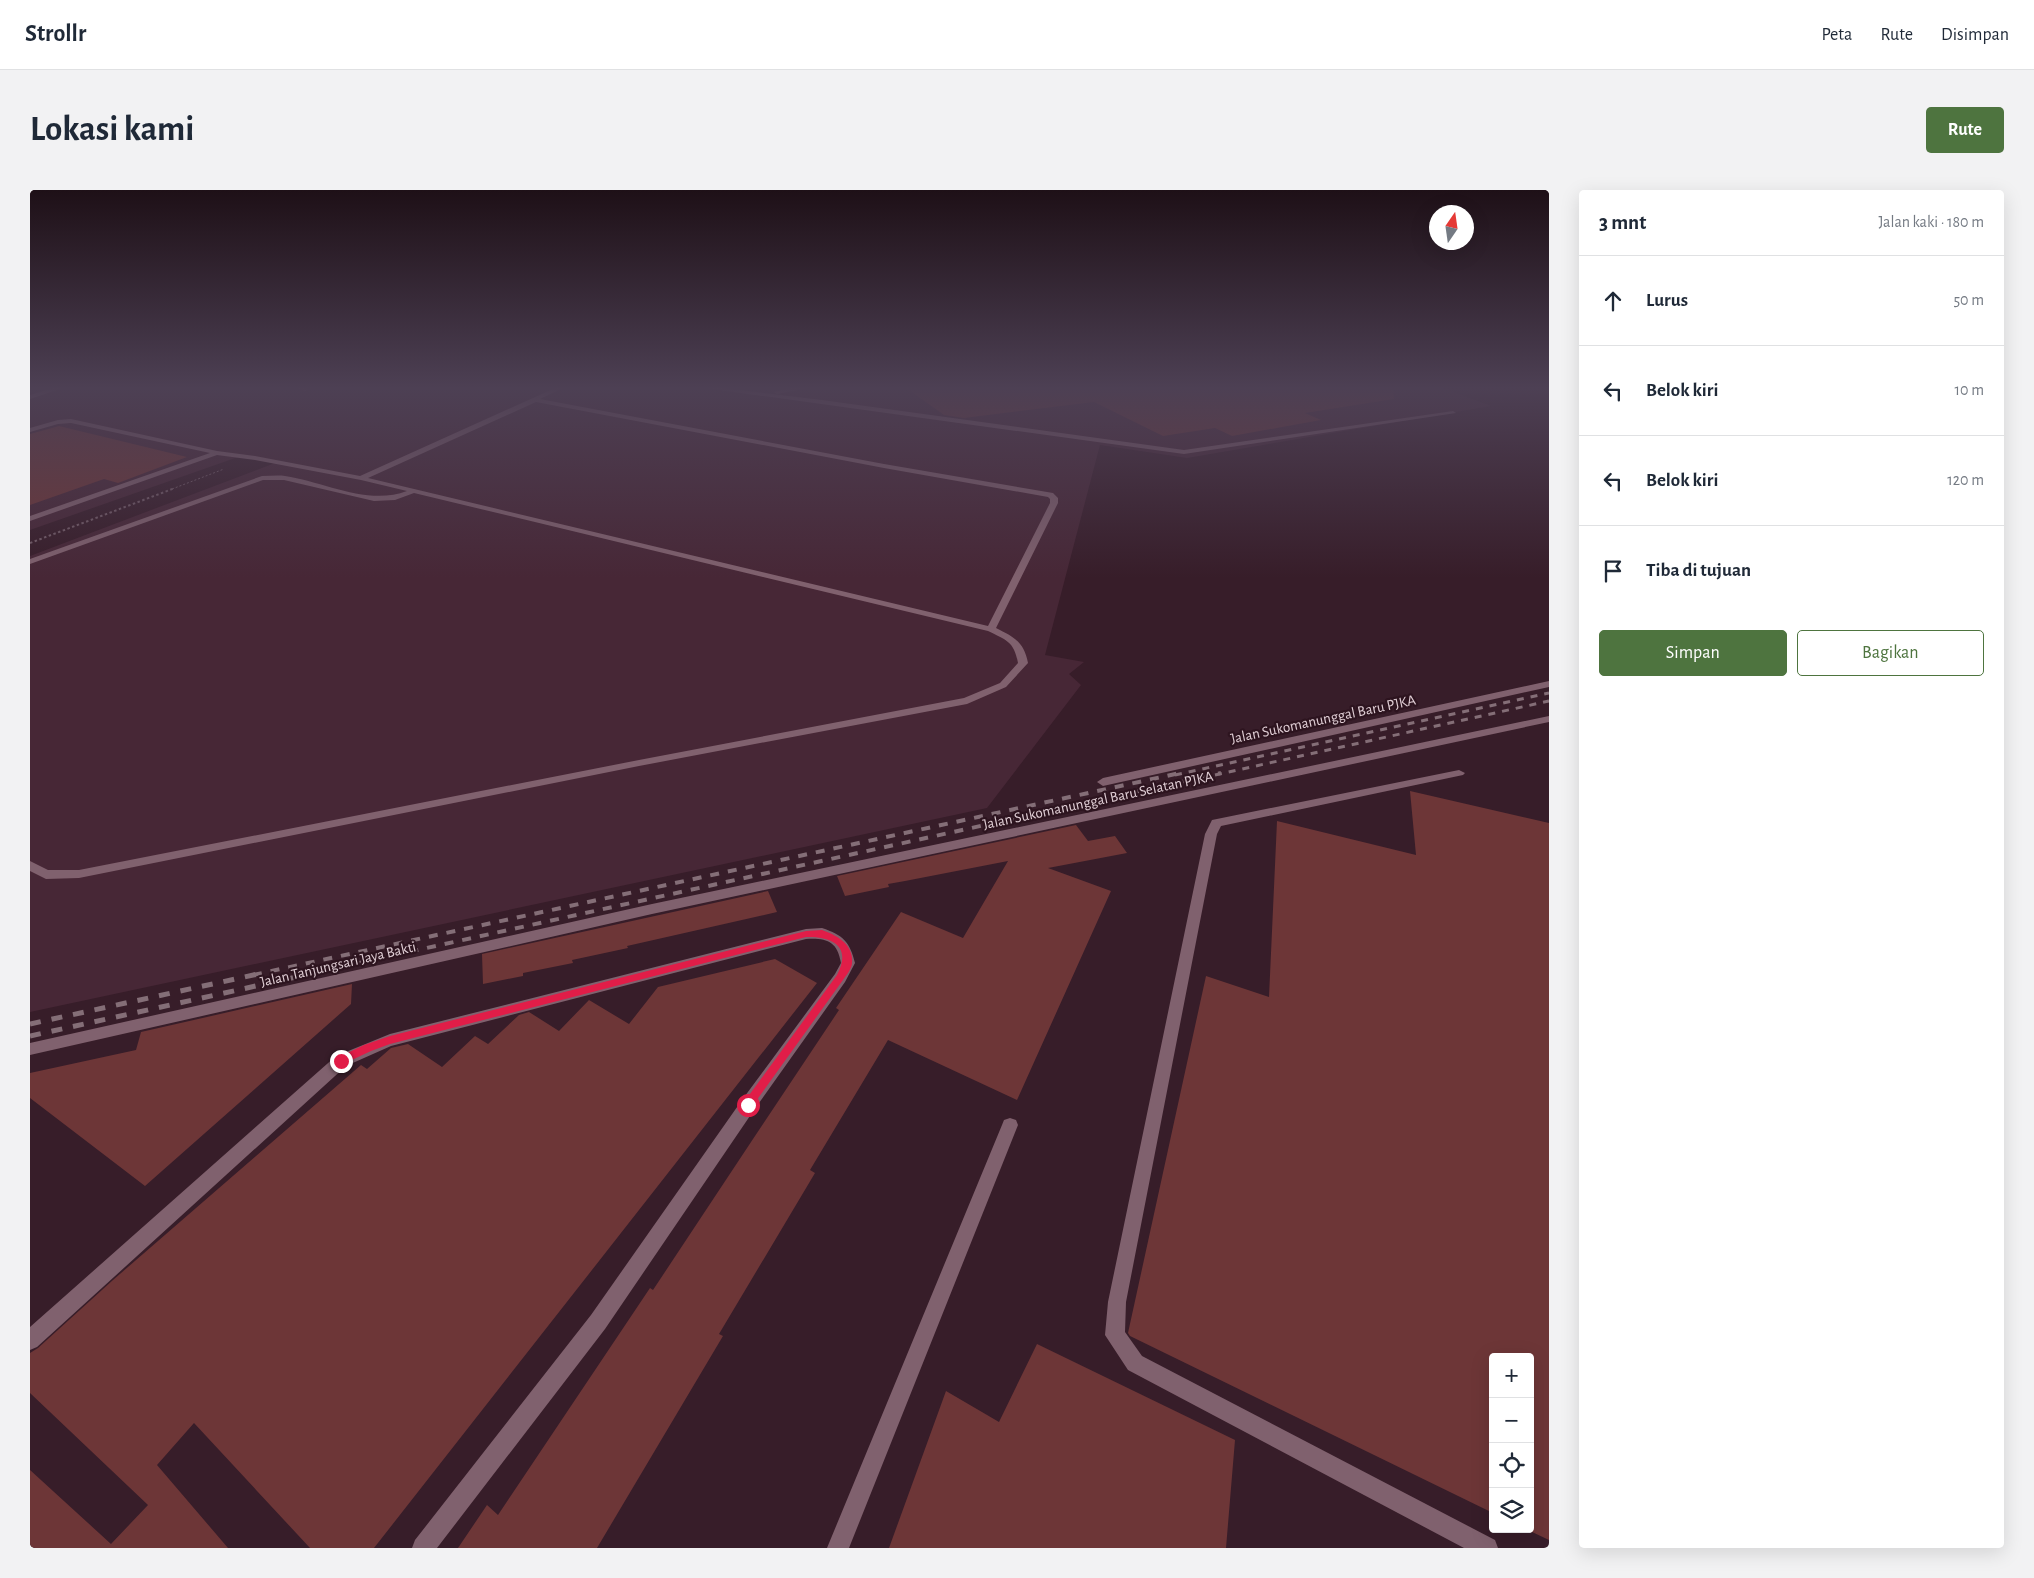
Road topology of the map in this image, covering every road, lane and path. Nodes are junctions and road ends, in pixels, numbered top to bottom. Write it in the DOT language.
graph roads {
  1 [pos="209,451"];
  2 [pos="421,451"];
  3 [pos="807,451"];
  4 [pos="1162,451"];
  5 [pos="1188,451"];
  6 [pos="216,453"];
  7 [pos="255,458"];
  8 [pos="362,478"];
  9 [pos="413,491"];
  10 [pos="30,519"];
  11 [pos="30,543"];
  12 [pos="30,562"];
  13 [pos="991,629"];
  14 [pos="1549,684"];
  15 [pos="1549,719"];
  16 [pos="1459,773"];
  17 [pos="1103,782"];
  18 [pos="30,866"];
  19 [pos="652,908"];
  20 [pos="30,1049"];
  21 [pos="1010,1125"];
  22 [pos="30,1340"];
  23 [pos="423,1548"];
  24 [pos="838,1548"];
  25 [pos="1487,1548"];
  1 -- 6 [label="street"];
  2 -- 8 [label="street"];
  3 -- 13 [label="street"];
  4 -- 5 [label="street"];
  6 -- 7 [label="street"];
  6 -- 10 [label="street"];
  7 -- 8 [label="street"];
  7 -- 11 [label="path"];
  8 -- 9 [label="street"];
  9 -- 12 [label="street"];
  9 -- 13 [label="street"];
  13 -- 18 [label="street"];
  14 -- 17 [label="street, Jalan Sukomanunggal Baru PJKA"];
  15 -- 19 [label="street, Jalan Sukomanunggal Baru Selatan PJKA"];
  16 -- 25 [label="street"];
  19 -- 20 [label="street, Jalan Tanjungsari Jaya Bakti"];
  21 -- 24 [label="street"];
  22 -- 23 [label="street"];
}
